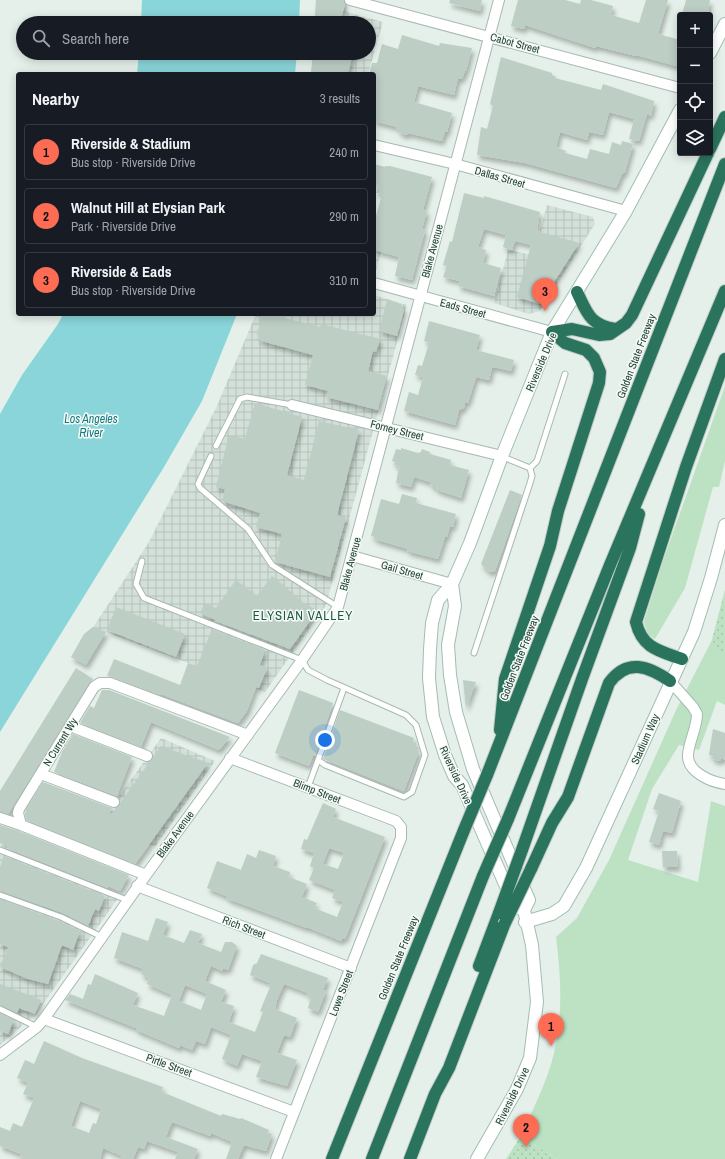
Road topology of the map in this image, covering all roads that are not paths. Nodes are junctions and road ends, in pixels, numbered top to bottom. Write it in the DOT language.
graph roads {
  1 [pos="350,0"];
  2 [pos="499,0"];
  3 [pos="725,24"];
  4 [pos="489,36"];
  5 [pos="713,48"];
  6 [pos="677,87"];
  7 [pos="677,116"];
  8 [pos="725,118"];
  9 [pos="713,143"];
  10 [pos="376,145"];
  11 [pos="707,156"];
  12 [pos="455,164"];
  13 [pos="725,164"];
  14 [pos="626,211"];
  15 [pos="376,284"];
  16 [pos="725,291"];
  17 [pos="577,292"];
  18 [pos="420,296"];
  19 [pos="618,330"];
  20 [pos="552,332"];
  21 [pos="725,359"];
  22 [pos="565,374"];
  23 [pos="292,405"];
  24 [pos="386,427"];
  25 [pos="216,446"];
  26 [pos="211,456"];
  27 [pos="502,456"];
  28 [pos="530,468"];
  29 [pos="649,474"];
  30 [pos="725,525"];
  31 [pos="352,556"];
  32 [pos="142,561"];
  33 [pos="452,584"];
  34 [pos="338,606"];
  35 [pos="474,653"];
  36 [pos="682,659"];
  37 [pos="302,660"];
  38 [pos="670,681"];
  39 [pos="344,688"];
  40 [pos="70,726"];
  41 [pos="248,735"];
  42 [pos="498,746"];
  43 [pos="147,756"];
  44 [pos="230,758"];
  45 [pos="318,760"];
  46 [pos="41,774"];
  47 [pos="725,784"];
  48 [pos="308,787"];
  49 [pos="114,802"];
  50 [pos="0,818"];
  51 [pos="21,825"];
  52 [pos="401,827"];
  53 [pos="0,850"];
  54 [pos="146,874"];
  55 [pos="137,886"];
  56 [pos="0,895"];
  57 [pos="127,900"];
  58 [pos="524,916"];
  59 [pos="102,937"];
  60 [pos="351,968"];
  61 [pos="0,1009"];
  62 [pos="40,1023"];
  63 [pos="1,1052"];
  64 [pos="435,1094"];
  65 [pos="294,1112"];
  66 [pos="276,1159"];
  67 [pos="332,1159"];
  68 [pos="372,1159"];
  69 [pos="410,1159"];
  70 [pos="478,1159"];
  1 -- 4 [label="street, Cabot Street"];
  2 -- 4 [label="street, Blake Avenue"];
  3 -- 5 [label="main road"];
  4 -- 6 [label="street, Cabot Street"];
  4 -- 12 [label="street, Blake Avenue"];
  7 -- 14 [label="main road, Riverside Drive"];
  8 -- 9 [label="highway"];
  10 -- 12 [label="street, Dallas Street"];
  11 -- 19 [label="highway"];
  12 -- 14 [label="street, Dallas Street"];
  12 -- 18 [label="street, Blake Avenue"];
  13 -- 42 [label="highway, Golden State Freeway"];
  14 -- 17 [label="main road, Riverside Drive"];
  15 -- 18 [label="street, Eads Street"];
  16 -- 29 [label="highway"];
  17 -- 19 [label="highway"];
  17 -- 20 [label="main road, Riverside Drive"];
  18 -- 20 [label="street, Eads Street"];
  18 -- 24 [label="street, Blake Avenue"];
  19 -- 20 [label="highway"];
  20 -- 27 [label="main road, Riverside Drive"];
  20 -- 42 [label="highway"];
  21 -- 36 [label="highway"];
  22 -- 28 [label="lane"];
  23 -- 24 [label="street, Forney Street"];
  23 -- 25 [label="lane"];
  24 -- 27 [label="street, Forney Street"];
  24 -- 31 [label="street, Blake Avenue"];
  26 -- 34 [label="lane"];
  27 -- 28 [label="lane"];
  27 -- 33 [label="main road, Riverside Drive"];
  28 -- 35 [label="lane"];
  29 -- 64 [label="highway, bridge"];
  29 -- 68 [label="highway, bridge"];
  30 -- 36 [label="main road, Stadium Way"];
  31 -- 33 [label="street, Gail Street"];
  31 -- 34 [label="street, Blake Avenue"];
  32 -- 37 [label="lane"];
  33 -- 58 [label="main road, Riverside Drive"];
  33 -- 58 [label="main road, Riverside Drive"];
  34 -- 37 [label="street, Blake Avenue"];
  36 -- 38 [label="main road, Stadium Way"];
  37 -- 39 [label="lane"];
  37 -- 41 [label="street, Blake Avenue"];
  38 -- 47 [label="street"];
  38 -- 58 [label="main road, Stadium Way"];
  38 -- 64 [label="highway, bridge"];
  39 -- 45 [label="lane"];
  39 -- 45 [label="lane"];
  40 -- 41 [label="street, N Current Wy"];
  40 -- 43 [label="street"];
  40 -- 46 [label="street, N Current Wy"];
  41 -- 44 [label="street, Blake Avenue"];
  42 -- 67 [label="highway, Golden State Freeway, bridge"];
  44 -- 48 [label="street, Blimp Street"];
  44 -- 54 [label="street, Blake Avenue"];
  45 -- 48 [label="lane"];
  46 -- 49 [label="street"];
  46 -- 51 [label="street, N Current Wy"];
  48 -- 52 [label="street, Blimp Street"];
  50 -- 51 [label="street"];
  51 -- 54 [label="street"];
  52 -- 60 [label="street, Lowe Street"];
  53 -- 57 [label="lane"];
  54 -- 55 [label="street, Blake Avenue"];
  55 -- 57 [label="street, Blake Avenue"];
  55 -- 60 [label="street, Rich Street"];
  56 -- 59 [label="lane"];
  57 -- 59 [label="street, Blake Avenue"];
  58 -- 70 [label="main road, Riverside Drive"];
  59 -- 62 [label="street, Blake Avenue"];
  60 -- 65 [label="street, Lowe Street"];
  61 -- 62 [label="lane"];
  62 -- 63 [label="street, Blake Avenue"];
  62 -- 65 [label="street, Pirtle Street"];
  64 -- 69 [label="highway"];
  65 -- 66 [label="street, Lowe Street"];
}
